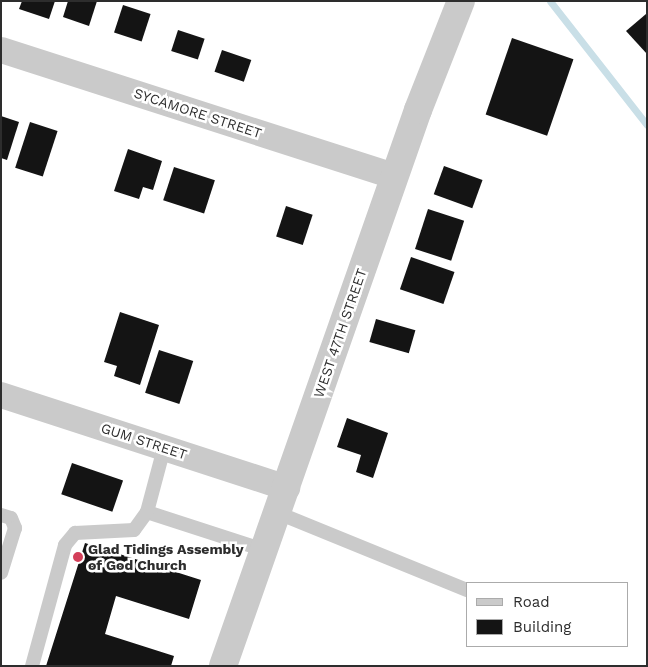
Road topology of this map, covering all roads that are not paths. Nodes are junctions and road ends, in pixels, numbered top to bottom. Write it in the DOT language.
graph roads {
  1 [pos="461,1"];
  2 [pos="1,50"];
  3 [pos="394,176"];
  4 [pos="1,395"];
  5 [pos="164,448"];
  6 [pos="282,500"];
  7 [pos="147,512"];
  8 [pos="1,515"];
  9 [pos="264,550"];
  10 [pos="1,573"];
  11 [pos="466,590"];
  12 [pos="32,666"];
  13 [pos="223,666"];
  1 -- 3 [label="street, WEST 47TH STREET"];
  2 -- 3 [label="street, SYCAMORE STREET"];
  3 -- 6 [label="street, WEST 47TH STREET"];
  4 -- 5 [label="street, GUM STREET"];
  5 -- 6 [label="street, GUM STREET"];
  5 -- 7 [label="lane"];
  6 -- 9 [label="street, WEST 47TH STREET"];
  6 -- 11 [label="lane"];
  7 -- 9 [label="lane"];
  7 -- 12 [label="lane"];
  8 -- 10 [label="lane"];
  9 -- 13 [label="street, WEST 47TH STREET"];
}
